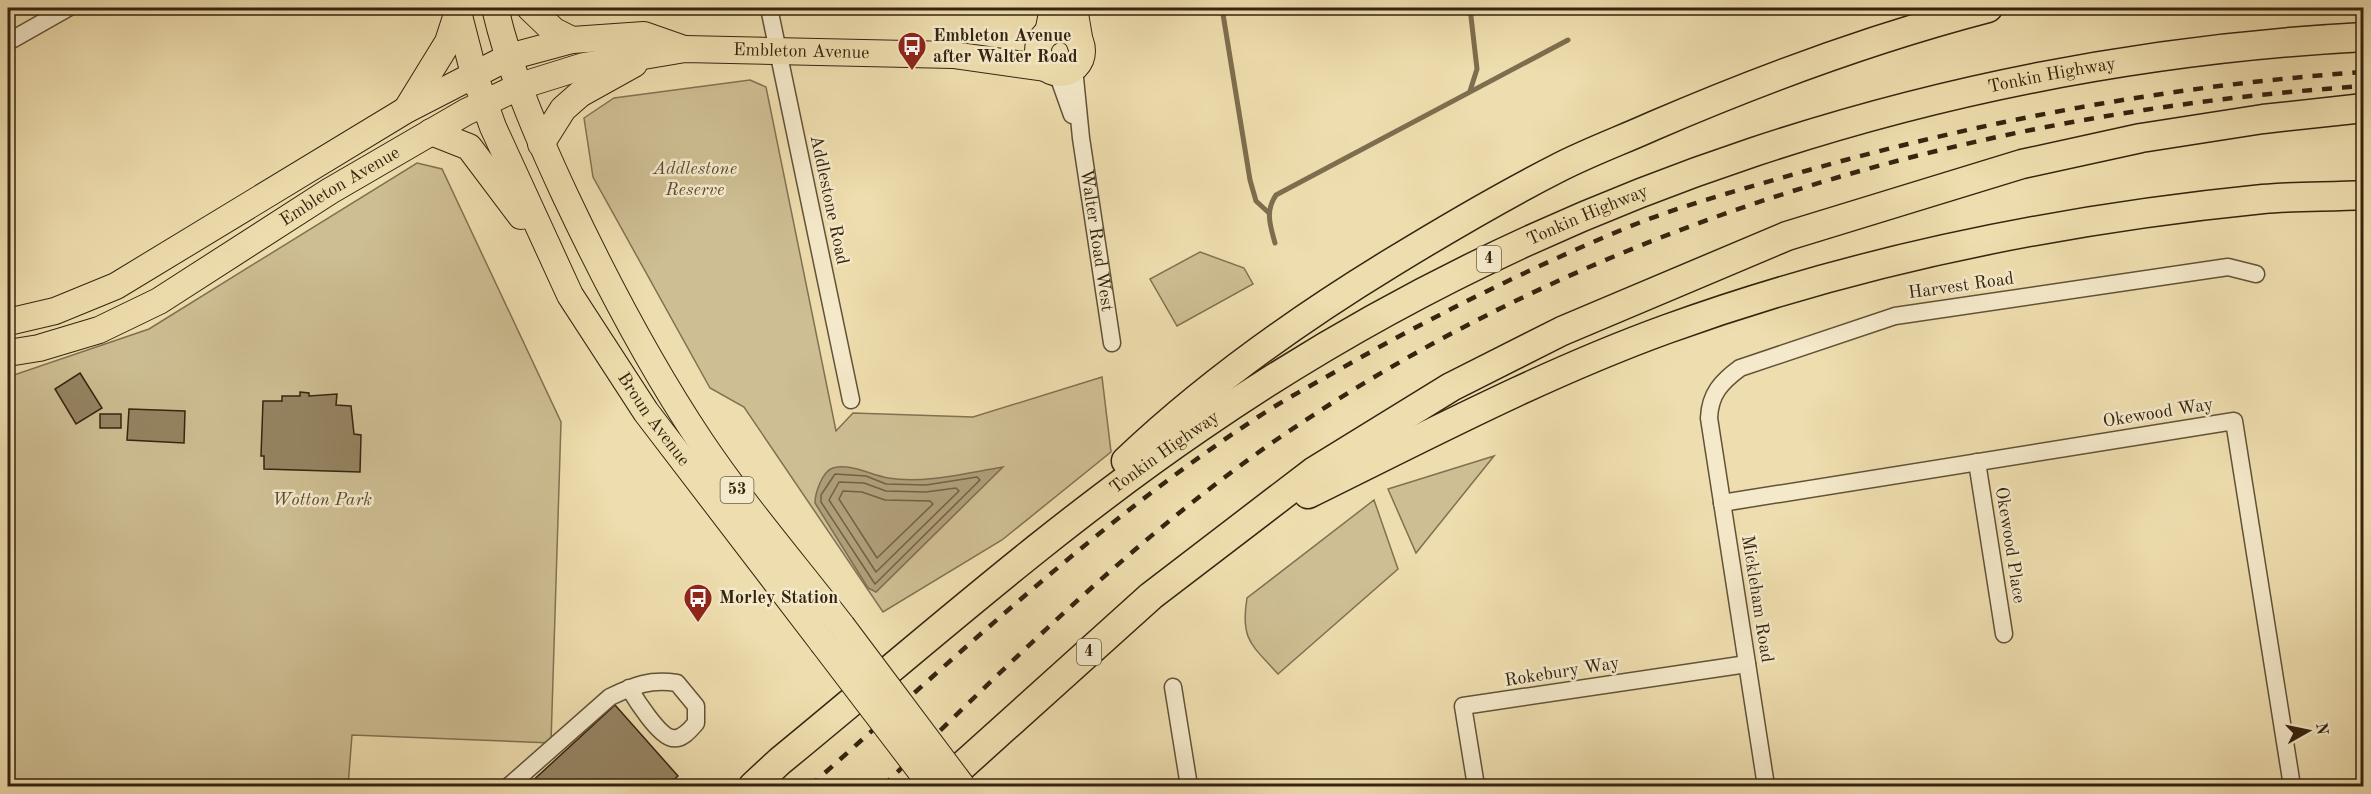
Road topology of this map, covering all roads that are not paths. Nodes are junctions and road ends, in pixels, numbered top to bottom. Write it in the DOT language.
graph roads {
  1 [pos="68,8"];
  2 [pos="495,8"];
  3 [pos="530,8"];
  4 [pos="769,8"];
  5 [pos="1053,8"];
  6 [pos="1074,8"];
  7 [pos="1988,8"];
  8 [pos="458,9"];
  9 [pos="1044,37"];
  10 [pos="2364,37"];
  11 [pos="572,40"];
  12 [pos="8,42"];
  13 [pos="1080,43"];
  14 [pos="685,49"];
  15 [pos="777,51"];
  16 [pos="952,55"];
  17 [pos="648,56"];
  18 [pos="509,57"];
  19 [pos="1059,70"];
  20 [pos="474,74"];
  21 [pos="520,86"];
  22 [pos="483,103"];
  23 [pos="2364,108"];
  24 [pos="406,110"];
  25 [pos="431,132"];
  26 [pos="541,144"];
  27 [pos="2364,195"];
  28 [pos="172,253"];
  29 [pos="551,258"];
  30 [pos="2256,274"];
  31 [pos="188,282"];
  32 [pos="8,322"];
  33 [pos="8,342"];
  34 [pos="1112,342"];
  35 [pos="39,348"];
  36 [pos="8,353"];
  37 [pos="851,400"];
  38 [pos="1709,418"];
  39 [pos="1977,462"];
  40 [pos="1722,504"];
  41 [pos="1244,525"];
  42 [pos="1003,578"];
  43 [pos="832,634"];
  44 [pos="2004,634"];
  45 [pos="1747,664"];
  46 [pos="1173,687"];
  47 [pos="629,688"];
  48 [pos="509,786"];
  49 [pos="753,786"];
  50 [pos="932,786"];
  51 [pos="940,786"];
  52 [pos="962,786"];
  53 [pos="1189,786"];
  54 [pos="1476,786"];
  55 [pos="1766,786"];
  56 [pos="2292,786"];
  1 -- 12 [label="street"];
  2 -- 18 [label="main road, Broun Avenue / 53"];
  3 -- 11 [label="main road"];
  4 -- 15 [label="street, Addlestone Road"];
  5 -- 9 [label="main road"];
  6 -- 13 [label="main road"];
  7 -- 42 [label="highway"];
  8 -- 20 [label="main road, Broun Avenue / 53"];
  8 -- 24 [label="main road"];
  9 -- 13 [label="main road"];
  9 -- 16 [label="main road, Embleton Avenue"];
  9 -- 19 [label="main road"];
  10 -- 42 [label="highway, Tonkin Highway / 4"];
  11 -- 14 [label="main road, Embleton Avenue"];
  11 -- 18 [label="main road, Embleton Avenue"];
  13 -- 19 [label="main road"];
  14 -- 15 [label="main road, Embleton Avenue"];
  14 -- 17 [label="main road, Embleton Avenue"];
  15 -- 16 [label="main road, Embleton Avenue"];
  15 -- 37 [label="street, Addlestone Road"];
  16 -- 19 [label="main road, Embleton Avenue"];
  17 -- 21 [label="main road, Embleton Avenue"];
  17 -- 26 [label="main road"];
  18 -- 20 [label="main road, Embleton Avenue"];
  18 -- 21 [label="main road, Broun Avenue / 53"];
  19 -- 34 [label="street, Walter Road West"];
  20 -- 22 [label="main road, Broun Avenue / 53"];
  20 -- 24 [label="main road, Embleton Avenue"];
  21 -- 22 [label="main road, Embleton Avenue"];
  21 -- 26 [label="main road, Broun Avenue / 53"];
  22 -- 25 [label="main road, Embleton Avenue"];
  22 -- 29 [label="main road, Broun Avenue / 53"];
  23 -- 41 [label="highway, 4"];
  24 -- 28 [label="main road, Embleton Avenue"];
  25 -- 29 [label="main road"];
  25 -- 31 [label="main road, Embleton Avenue"];
  26 -- 43 [label="main road, Broun Avenue / 53"];
  27 -- 41 [label="highway"];
  28 -- 31 [label="main road"];
  28 -- 32 [label="main road, Embleton Avenue"];
  29 -- 43 [label="main road, Broun Avenue / 53"];
  30 -- 38 [label="street, Harvest Road"];
  31 -- 35 [label="main road, Embleton Avenue"];
  33 -- 35 [label="main road"];
  35 -- 36 [label="main road, Embleton Avenue"];
  38 -- 40 [label="street, Mickleham Road"];
  39 -- 40 [label="street, Okewood Way"];
  39 -- 44 [label="street, Okewood Place"];
  39 -- 56 [label="street, Okewood Way"];
  40 -- 45 [label="street, Mickleham Road"];
  41 -- 51 [label="highway, 4"];
  42 -- 49 [label="highway, Tonkin Highway / 4"];
  43 -- 50 [label="main road, Broun Avenue / 53, bridge"];
  43 -- 52 [label="main road, Broun Avenue / 53, bridge"];
  45 -- 54 [label="street, Rokebury Way"];
  45 -- 55 [label="street, Mickleham Road"];
  46 -- 53 [label="street"];
  47 -- 48 [label="street"];
}
